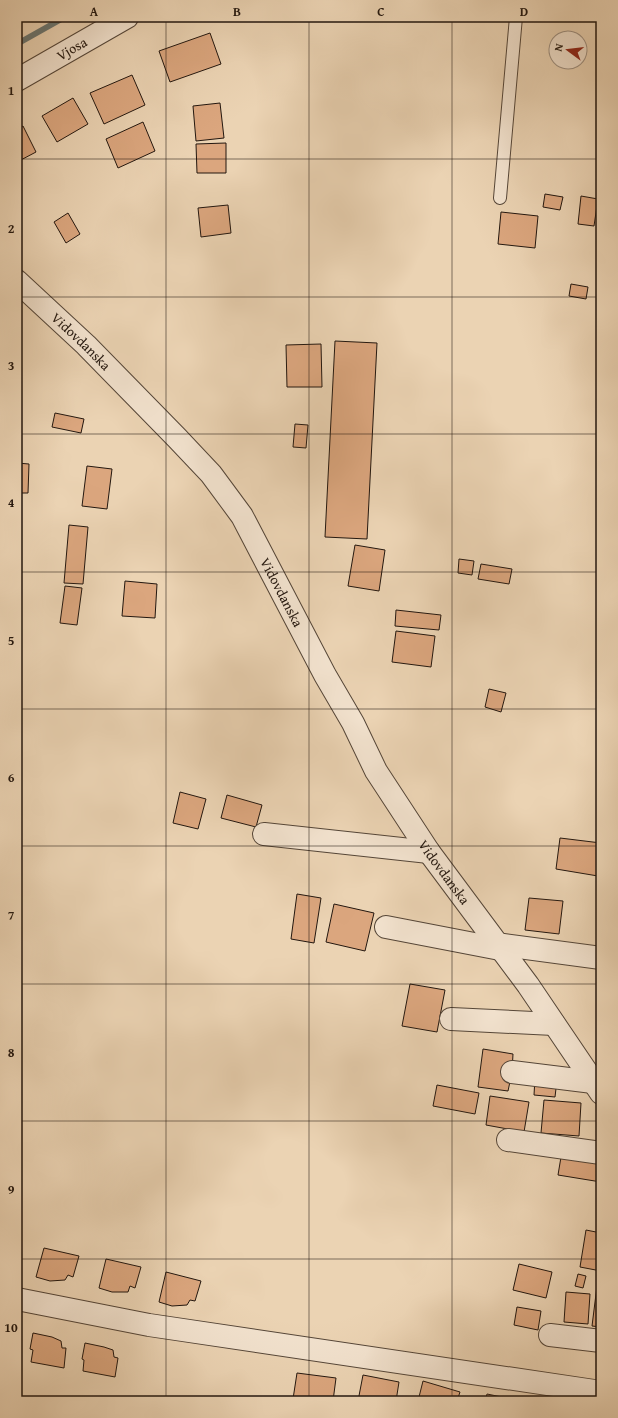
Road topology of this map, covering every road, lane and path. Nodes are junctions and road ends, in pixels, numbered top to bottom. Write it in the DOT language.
graph roads {
  1 [pos="127,17"];
  2 [pos="516,17"];
  3 [pos="17,80"];
  4 [pos="500,198"];
  5 [pos="17,280"];
  6 [pos="264,834"];
  7 [pos="429,852"];
  8 [pos="386,928"];
  9 [pos="498,946"];
  10 [pos="601,958"];
  11 [pos="452,1019"];
  12 [pos="554,1024"];
  13 [pos="512,1072"];
  14 [pos="597,1087"];
  15 [pos="508,1140"];
  16 [pos="601,1153"];
  17 [pos="17,1299"];
  18 [pos="550,1335"];
  19 [pos="601,1341"];
  20 [pos="601,1392"];
  1 -- 3 [label="street, Vjosa"];
  2 -- 4 [label="lane"];
  5 -- 7 [label="street, Vidovdanska"];
  6 -- 7 [label="street"];
  7 -- 9 [label="street, Vidovdanska"];
  8 -- 9 [label="street"];
  9 -- 10 [label="street"];
  9 -- 12 [label="street, Vidovdanska"];
  11 -- 12 [label="street"];
  12 -- 14 [label="street, Vidovdanska"];
  13 -- 14 [label="street"];
  15 -- 16 [label="street"];
  17 -- 20 [label="street"];
  18 -- 19 [label="street"];
}
